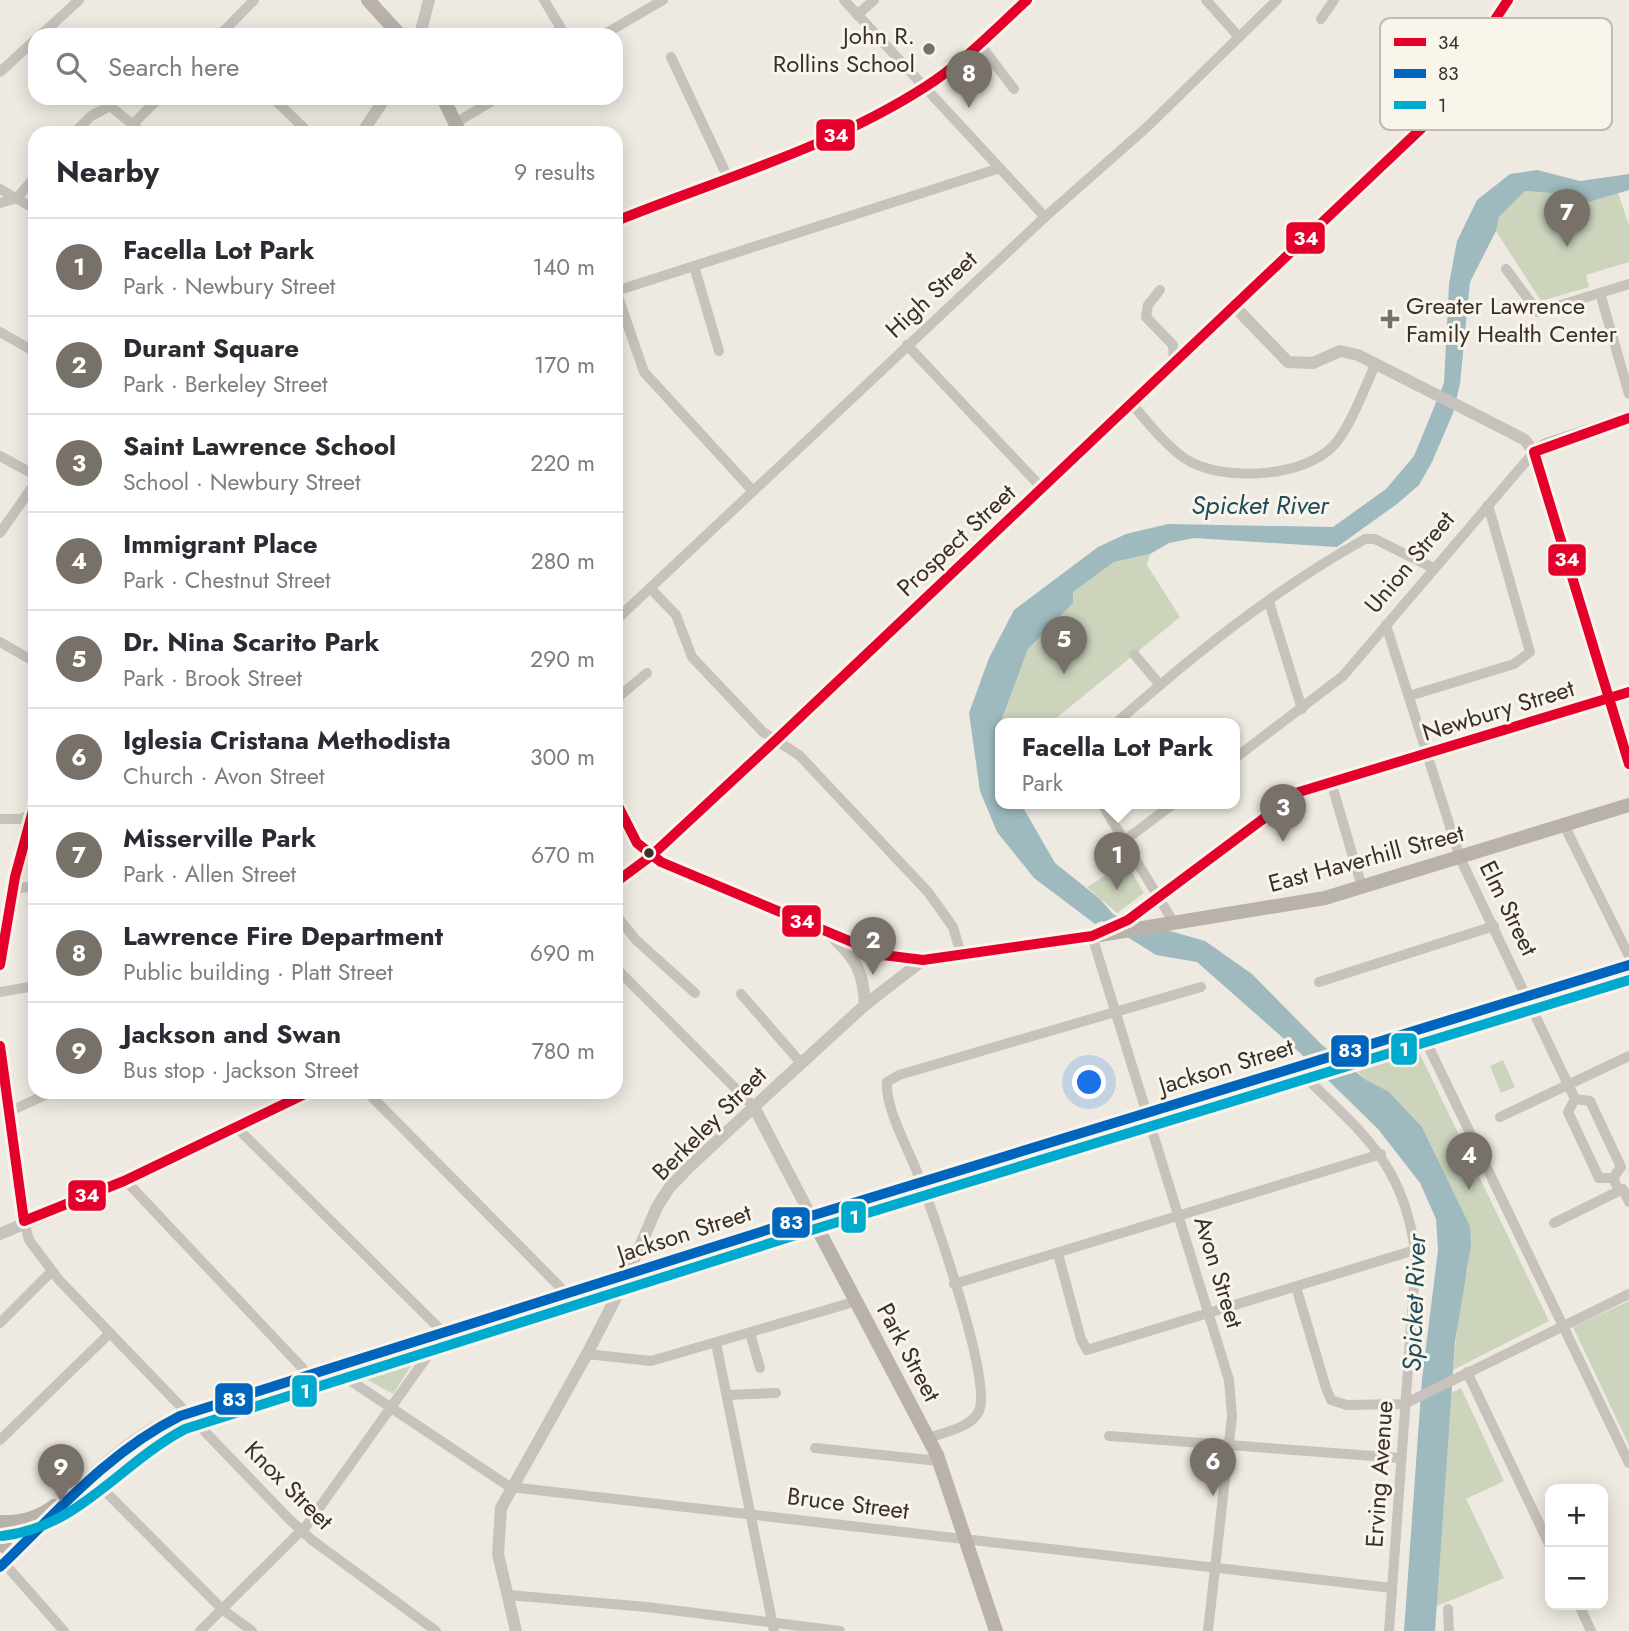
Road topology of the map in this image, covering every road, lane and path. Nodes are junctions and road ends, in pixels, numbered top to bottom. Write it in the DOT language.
graph roads {
  1 [pos="79,0"];
  2 [pos="254,0"];
  3 [pos="368,0"];
  4 [pos="429,0"];
  5 [pos="544,0"];
  6 [pos="663,0"];
  7 [pos="844,0"];
  8 [pos="874,0"];
  9 [pos="1027,0"];
  10 [pos="1206,0"];
  11 [pos="1277,0"];
  12 [pos="1334,0"];
  13 [pos="1508,0"];
  14 [pos="858,15"];
  15 [pos="1496,18"];
  16 [pos="1321,19"];
  17 [pos="49,28"];
  18 [pos="227,28"];
  19 [pos="394,28"];
  20 [pos="423,28"];
  21 [pos="561,28"];
  22 [pos="615,28"];
  23 [pos="1239,37"];
  24 [pos="979,43"];
  25 [pos="28,46"];
  26 [pos="671,57"];
  27 [pos="0,72"];
  28 [pos="925,87"];
  29 [pos="1014,89"];
  30 [pos="152,105"];
  31 [pos="279,105"];
  32 [pos="380,105"];
  33 [pos="447,105"];
  34 [pos="488,105"];
  35 [pos="133,124"];
  36 [pos="81,126"];
  37 [pos="302,126"];
  38 [pos="367,126"];
  39 [pos="457,126"];
  40 [pos="459,126"];
  41 [pos="1420,130"];
  42 [pos="1000,168"];
  43 [pos="729,180"];
  44 [pos="28,185"];
  45 [pos="0,189"];
  46 [pos="17,198"];
  47 [pos="0,203"];
  48 [pos="28,205"];
  49 [pos="1045,217"];
  50 [pos="623,218"];
  51 [pos="694,266"];
  52 [pos="1506,269"];
  53 [pos="1629,284"];
  54 [pos="623,289"];
  55 [pos="1160,290"];
  56 [pos="1600,293"];
  57 [pos="1235,307"];
  58 [pos="623,311"];
  59 [pos="0,332"];
  60 [pos="907,345"];
  61 [pos="28,348"];
  62 [pos="719,351"];
  63 [pos="1376,363"];
  64 [pos="1174,364"];
  65 [pos="1629,394"];
  66 [pos="1132,404"];
  67 [pos="1629,418"];
  68 [pos="1534,453"];
  69 [pos="0,456"];
  70 [pos="28,471"];
  71 [pos="1042,488"];
  72 [pos="752,491"];
  73 [pos="28,493"];
  74 [pos="1488,505"];
  75 [pos="0,533"];
  76 [pos="1433,568"];
  77 [pos="650,588"];
  78 [pos="1269,602"];
  79 [pos="623,613"];
  80 [pos="1386,625"];
  81 [pos="0,642"];
  82 [pos="1134,654"];
  83 [pos="28,658"];
  84 [pos="647,673"];
  85 [pos="1160,685"];
  86 [pos="1629,692"];
  87 [pos="623,693"];
  88 [pos="1409,696"];
  89 [pos="1609,698"];
  90 [pos="1302,709"];
  91 [pos="1122,718"];
  92 [pos="777,739"];
  93 [pos="1427,753"];
  94 [pos="1240,754"];
  95 [pos="1629,764"];
  96 [pos="1331,782"];
  97 [pos="1629,805"];
  98 [pos="1105,809"];
  99 [pos="1166,809"];
  100 [pos="28,815"];
  101 [pos="623,816"];
  102 [pos="0,819"];
  103 [pos="1564,825"];
  104 [pos="28,833"];
  105 [pos="1124,841"];
  106 [pos="651,856"];
  107 [pos="1460,858"];
  108 [pos="623,878"];
  109 [pos="28,887"];
  110 [pos="1362,887"];
  111 [pos="13,889"];
  112 [pos="1155,899"];
  113 [pos="623,924"];
  114 [pos="1170,924"];
  115 [pos="1494,926"];
  116 [pos="831,935"];
  117 [pos="1097,935"];
  118 [pos="961,954"];
  119 [pos="1629,956"];
  120 [pos="923,960"];
  121 [pos="0,965"];
  122 [pos="1629,965"];
  123 [pos="623,975"];
  124 [pos="1319,982"];
  125 [pos="28,987"];
  126 [pos="1201,987"];
  127 [pos="0,992"];
  128 [pos="695,993"];
  129 [pos="741,994"];
  130 [pos="1529,996"];
  131 [pos="865,1005"];
  132 [pos="1116,1012"];
  133 [pos="1420,1029"];
  134 [pos="0,1046"];
  135 [pos="1629,1056"];
  136 [pos="801,1063"];
  137 [pos="1300,1067"];
  138 [pos="1568,1084"];
  139 [pos="37,1099"];
  140 [pos="293,1099"];
  141 [pos="374,1099"];
  142 [pos="1575,1099"];
  143 [pos="754,1107"];
  144 [pos="8,1112"];
  145 [pos="1148,1113"];
  146 [pos="1500,1117"];
  147 [pos="236,1127"];
  148 [pos="1381,1154"];
  149 [pos="1613,1178"];
  150 [pos="125,1180"];
  151 [pos="922,1183"];
  152 [pos="1624,1189"];
  153 [pos="1629,1202"];
  154 [pos="811,1216"];
  155 [pos="1181,1217"];
  156 [pos="24,1221"];
  157 [pos="1554,1223"];
  158 [pos="0,1234"];
  159 [pos="1415,1250"];
  160 [pos="1058,1254"];
  161 [pos="52,1271"];
  162 [pos="628,1274"];
  163 [pos="954,1284"];
  164 [pos="1296,1287"];
  165 [pos="567,1294"];
  166 [pos="1629,1294"];
  167 [pos="857,1301"];
  168 [pos="1210,1313"];
  169 [pos="0,1323"];
  170 [pos="1562,1326"];
  171 [pos="444,1333"];
  172 [pos="750,1333"];
  173 [pos="110,1334"];
  174 [pos="716,1343"];
  175 [pos="587,1354"];
  176 [pos="760,1368"];
  177 [pos="333,1369"];
  178 [pos="1467,1372"];
  179 [pos="309,1375"];
  180 [pos="776,1392"];
  181 [pos="727,1395"];
  182 [pos="1404,1404"];
  183 [pos="391,1408"];
  184 [pos="189,1414"];
  185 [pos="1109,1436"];
  186 [pos="929,1438"];
  187 [pos="0,1440"];
  188 [pos="1229,1443"];
  189 [pos="815,1448"];
  190 [pos="1400,1458"];
  191 [pos="939,1461"];
  192 [pos="1629,1463"];
  193 [pos="92,1478"];
  194 [pos="510,1487"];
  195 [pos="749,1513"];
  196 [pos="0,1522"];
  197 [pos="302,1531"];
  198 [pos="1545,1536"];
  199 [pos="965,1539"];
  200 [pos="0,1542"];
  201 [pos="4,1561"];
  202 [pos="1217,1568"];
  203 [pos="1392,1588"];
  204 [pos="506,1595"];
  205 [pos="222,1609"];
  206 [pos="1448,1609"];
  207 [pos="1581,1610"];
  208 [pos="772,1627"];
  209 [pos="64,1631"];
  210 [pos="200,1631"];
  211 [pos="252,1631"];
  212 [pos="436,1631"];
  213 [pos="516,1631"];
  214 [pos="840,1631"];
  215 [pos="996,1631"];
  216 [pos="1208,1631"];
  217 [pos="1389,1631"];
  218 [pos="1449,1631"];
  219 [pos="1591,1631"];
  1 -- 17 [label="street"];
  2 -- 18 [label="street"];
  3 -- 19 [label="main road"];
  4 -- 20 [label="street"];
  5 -- 21 [label="street"];
  6 -- 22 [label="street"];
  7 -- 14 [label="street"];
  8 -- 14 [label="street"];
  9 -- 24 [label="street"];
  10 -- 23 [label="street"];
  11 -- 23 [label="street, High Street"];
  12 -- 16 [label="street"];
  13 -- 15 [label="street, Prospect Street"];
  14 -- 28 [label="street"];
  23 -- 49 [label="street, High Street"];
  24 -- 28 [label="street"];
  24 -- 29 [label="street"];
  25 -- 27 [label="street"];
  26 -- 43 [label="street"];
  28 -- 42 [label="street"];
  28 -- 43 [label="street"];
  30 -- 35 [label="street"];
  31 -- 37 [label="street"];
  32 -- 38 [label="street"];
  33 -- 39 [label="main road"];
  34 -- 40 [label="street"];
  35 -- 36 [label="street"];
  41 -- 57 [label="street, Prospect Street"];
  42 -- 49 [label="street"];
  42 -- 51 [label="street"];
  43 -- 50 [label="street"];
  44 -- 46 [label="street"];
  45 -- 46 [label="street"];
  46 -- 47 [label="street"];
  46 -- 48 [label="street"];
  49 -- 60 [label="street, High Street"];
  51 -- 54 [label="street"];
  51 -- 62 [label="street"];
  52 -- 56 [label="street"];
  53 -- 56 [label="street"];
  55 -- 64 [label="street"];
  56 -- 65 [label="street"];
  57 -- 63 [label="street"];
  57 -- 64 [label="street, Prospect Street"];
  58 -- 72 [label="street"];
  59 -- 61 [label="street"];
  60 -- 71 [label="street"];
  60 -- 72 [label="street, High Street"];
  63 -- 66 [label="street"];
  63 -- 68 [label="street"];
  64 -- 66 [label="street, Prospect Street"];
  66 -- 71 [label="street, Prospect Street"];
  67 -- 68 [label="main road, Union Street"];
  68 -- 74 [label="street, Union Street"];
  68 -- 89 [label="main road"];
  69 -- 70 [label="street"];
  71 -- 92 [label="street, Prospect Street"];
  72 -- 77 [label="street, High Street"];
  73 -- 75 [label="street"];
  74 -- 76 [label="street, Union Street"];
  74 -- 88 [label="street"];
  76 -- 78 [label="street"];
  76 -- 80 [label="street, Union Street"];
  77 -- 79 [label="street, High Street"];
  77 -- 92 [label="street"];
  78 -- 85 [label="street"];
  78 -- 90 [label="street"];
  80 -- 88 [label="street, Elm Street"];
  80 -- 90 [label="street, Union Street"];
  81 -- 83 [label="street"];
  82 -- 85 [label="street"];
  84 -- 87 [label="street"];
  85 -- 91 [label="street"];
  86 -- 89 [label="street, Newbury Street"];
  88 -- 93 [label="street, Elm Street"];
  89 -- 93 [label="street, Newbury Street"];
  89 -- 95 [label="main road"];
  90 -- 94 [label="street, Union Street"];
  92 -- 106 [label="street, Prospect Street"];
  92 -- 118 [label="street"];
  93 -- 96 [label="street, Newbury Street"];
  93 -- 107 [label="street, Elm Street"];
  96 -- 110 [label="street"];
  96 -- 112 [label="street, Newbury Street"];
  97 -- 103 [label="main road, East Haverhill Street"];
  98 -- 105 [label="street"];
  99 -- 105 [label="street"];
  100 -- 102 [label="street"];
  101 -- 106 [label="main road, East Haverhill Street"];
  103 -- 107 [label="main road, East Haverhill Street"];
  103 -- 119 [label="street"];
  104 -- 111 [label="street"];
  105 -- 112 [label="street"];
  106 -- 108 [label="street, Prospect Street"];
  106 -- 116 [label="main road, East Haverhill Street"];
  107 -- 110 [label="main road, East Haverhill Street"];
  107 -- 115 [label="street, Elm Street"];
  109 -- 111 [label="street"];
  110 -- 114 [label="main road, East Haverhill Street"];
  111 -- 121 [label="street"];
  112 -- 114 [label="street"];
  112 -- 117 [label="street, Newbury Street"];
  113 -- 128 [label="street"];
  114 -- 117 [label="main road, East Haverhill Street"];
  115 -- 124 [label="street"];
  115 -- 130 [label="street, Elm Street"];
  116 -- 120 [label="main road, East Haverhill Street"];
  116 -- 131 [label="street"];
  117 -- 118 [label="main road, East Haverhill Street"];
  117 -- 132 [label="street, Avon Street"];
  118 -- 120 [label="main road, East Haverhill Street"];
  120 -- 131 [label="street, Berkeley Street"];
  122 -- 130 [label="main road, Jackson Street"];
  123 -- 143 [label="street"];
  125 -- 127 [label="street"];
  126 -- 132 [label="street"];
  129 -- 136 [label="street"];
  130 -- 133 [label="main road, Jackson Street"];
  130 -- 138 [label="street, Elm Street"];
  131 -- 136 [label="street, Berkeley Street"];
  132 -- 145 [label="street, Avon Street"];
  132 -- 151 [label="street"];
  133 -- 137 [label="main road, Jackson Street"];
  133 -- 170 [label="street"];
  134 -- 144 [label="street"];
  135 -- 138 [label="street"];
  136 -- 143 [label="street, Berkeley Street"];
  137 -- 145 [label="main road, Jackson Street"];
  137 -- 148 [label="street, Erving Avenue"];
  138 -- 142 [label="street, Elm Street"];
  138 -- 146 [label="street"];
  139 -- 144 [label="street"];
  140 -- 147 [label="street"];
  141 -- 165 [label="street"];
  142 -- 149 [label="street"];
  142 -- 149 [label="street"];
  143 -- 154 [label="street, Park Street"];
  143 -- 162 [label="street, Berkeley Street"];
  144 -- 156 [label="street"];
  145 -- 151 [label="main road, Jackson Street"];
  145 -- 155 [label="street, Avon Street"];
  147 -- 150 [label="street"];
  147 -- 171 [label="street"];
  148 -- 155 [label="street"];
  148 -- 159 [label="street, Erving Avenue"];
  149 -- 152 [label="street"];
  150 -- 156 [label="street"];
  150 -- 179 [label="street"];
  151 -- 154 [label="main road, Jackson Street"];
  151 -- 163 [label="street"];
  152 -- 153 [label="street"];
  152 -- 157 [label="street"];
  154 -- 162 [label="main road, Jackson Street"];
  154 -- 167 [label="main road, Park Street"];
  155 -- 160 [label="street"];
  155 -- 168 [label="street, Avon Street"];
  156 -- 158 [label="street"];
  156 -- 161 [label="street, Knox Street"];
  159 -- 164 [label="street"];
  159 -- 182 [label="street, Erving Avenue"];
  160 -- 163 [label="street"];
  160 -- 168 [label="street"];
  161 -- 169 [label="street"];
  161 -- 173 [label="street, Knox Street"];
  162 -- 165 [label="main road, Jackson Street"];
  162 -- 175 [label="street, Berkeley Street"];
  163 -- 186 [label="street"];
  164 -- 168 [label="street"];
  164 -- 182 [label="street"];
  165 -- 171 [label="main road, Jackson Street"];
  166 -- 170 [label="street"];
  167 -- 172 [label="street"];
  167 -- 186 [label="main road, Park Street"];
  168 -- 188 [label="street, Avon Street"];
  170 -- 178 [label="street"];
  170 -- 192 [label="street"];
  171 -- 177 [label="main road, Jackson Street"];
  171 -- 183 [label="street"];
  172 -- 174 [label="street"];
  172 -- 176 [label="street"];
  173 -- 184 [label="street, Knox Street"];
  173 -- 187 [label="street"];
  174 -- 175 [label="street"];
  174 -- 181 [label="street"];
  175 -- 194 [label="street, Berkeley Street"];
  177 -- 179 [label="main road, Jackson Street"];
  177 -- 183 [label="street, Bruce Street"];
  178 -- 182 [label="street"];
  178 -- 198 [label="street"];
  179 -- 184 [label="main road, Jackson Street"];
  180 -- 181 [label="street"];
  181 -- 195 [label="street"];
  182 -- 190 [label="street, Erving Avenue"];
  183 -- 194 [label="street, Bruce Street"];
  183 -- 197 [label="street"];
  184 -- 193 [label="main road, Jackson Street"];
  184 -- 197 [label="street, Knox Street"];
  185 -- 188 [label="street"];
  186 -- 191 [label="main road, Park Street"];
  188 -- 190 [label="street"];
  188 -- 202 [label="street, Avon Street"];
  189 -- 191 [label="street"];
  190 -- 203 [label="street, Erving Avenue"];
  191 -- 199 [label="main road, Park Street"];
  193 -- 196 [label="main road"];
  193 -- 201 [label="main road, Jackson Street"];
  193 -- 205 [label="street"];
  194 -- 195 [label="street, Bruce Street"];
  194 -- 204 [label="street, Berkeley Street"];
  195 -- 199 [label="street, Bruce Street"];
  195 -- 208 [label="street"];
  197 -- 205 [label="street"];
  197 -- 212 [label="street, Knox Street"];
  199 -- 202 [label="street, Bruce Street"];
  199 -- 215 [label="main road, Park Street"];
  200 -- 201 [label="main road"];
  201 -- 209 [label="street"];
  202 -- 203 [label="street, Bruce Street"];
  202 -- 216 [label="street, Avon Street"];
  203 -- 217 [label="street, Erving Avenue"];
  204 -- 208 [label="street"];
  204 -- 213 [label="street, Berkeley Street"];
  205 -- 210 [label="street"];
  205 -- 211 [label="street"];
  206 -- 218 [label="street"];
  207 -- 219 [label="street"];
  208 -- 214 [label="street"];
}
